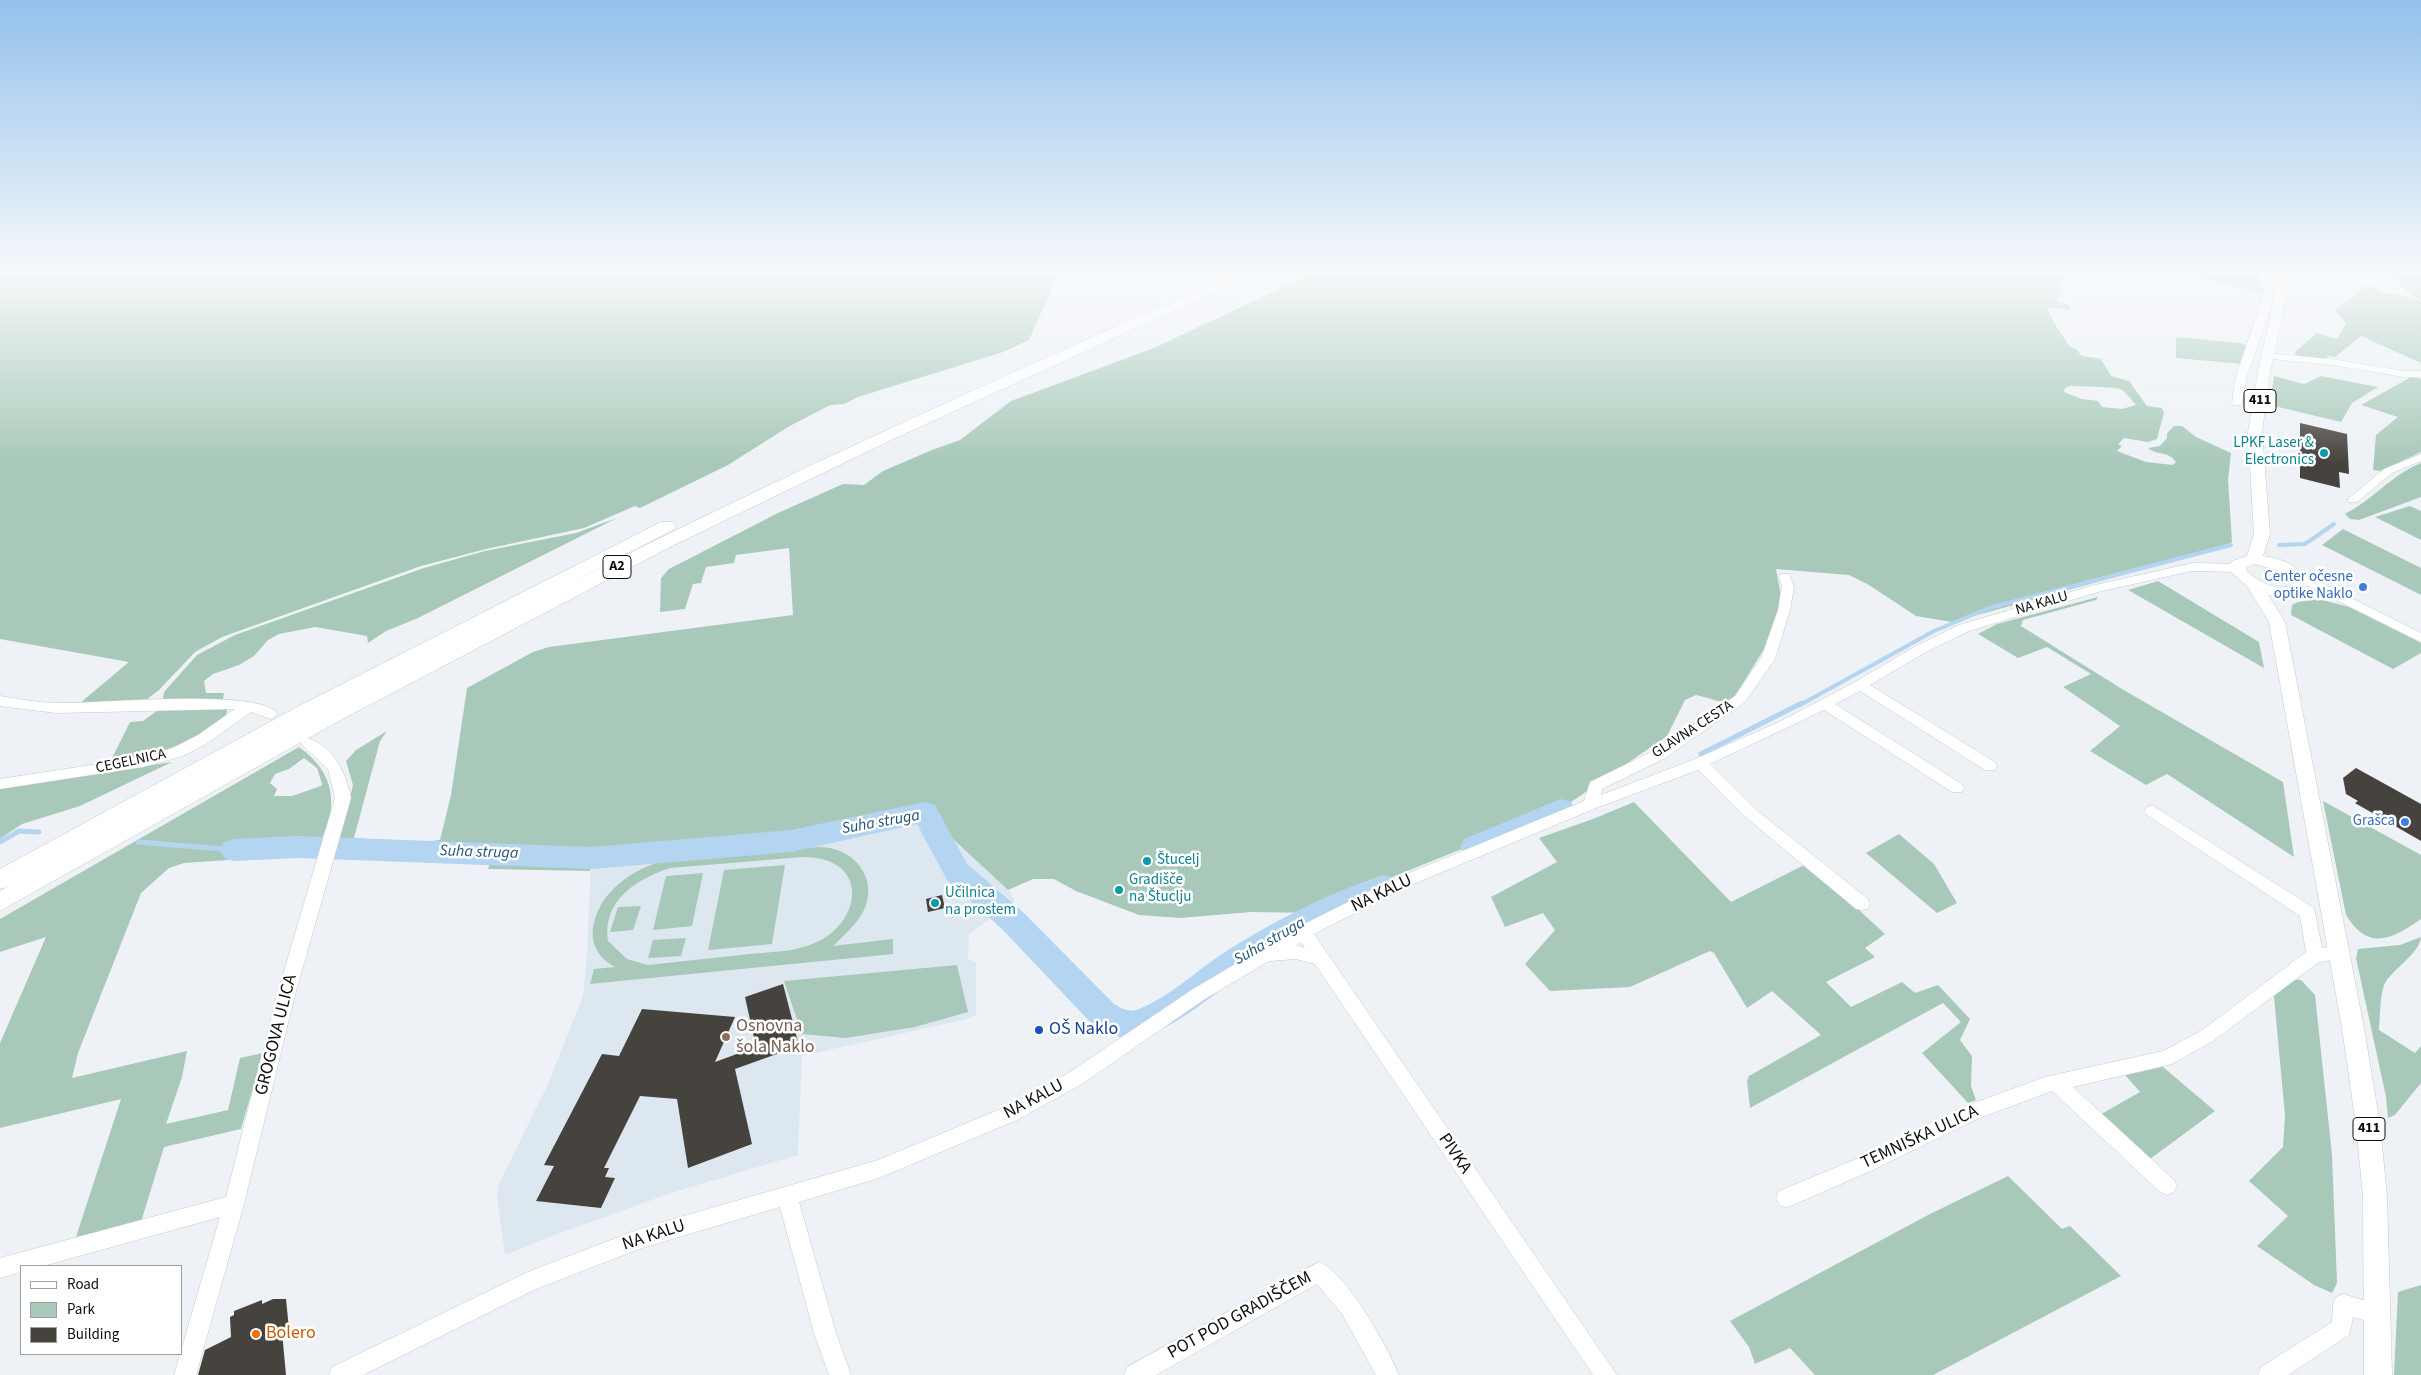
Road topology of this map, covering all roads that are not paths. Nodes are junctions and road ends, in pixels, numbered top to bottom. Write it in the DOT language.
graph roads {
  1 [pos="1080,335"];
  2 [pos="1108,335"];
  3 [pos="2256,335"];
  4 [pos="2269,335"];
  5 [pos="2268,356"];
  6 [pos="2421,374"];
  7 [pos="2237,403"];
  8 [pos="2421,456"];
  9 [pos="2353,500"];
  10 [pos="2262,534"];
  11 [pos="2254,559"];
  12 [pos="2277,564"];
  13 [pos="2237,568"];
  14 [pos="2293,574"];
  15 [pos="1785,577"];
  16 [pos="2254,585"];
  17 [pos="2292,591"];
  18 [pos="2347,600"];
  19 [pos="2277,622"];
  20 [pos="2421,638"];
  21 [pos="1860,685"];
  22 [pos="0,701"];
  23 [pos="1824,704"];
  24 [pos="249,706"];
  25 [pos="271,714"];
  26 [pos="307,743"];
  27 [pos="1700,763"];
  28 [pos="1990,766"];
  29 [pos="0,784"];
  30 [pos="1957,788"];
  31 [pos="1591,804"];
  32 [pos="2152,811"];
  33 [pos="0,880"];
  34 [pos="0,902"];
  35 [pos="1862,904"];
  36 [pos="1304,932"];
  37 [pos="2338,953"];
  38 [pos="2314,955"];
  39 [pos="1321,959"];
  40 [pos="1254,961"];
  41 [pos="2056,1083"];
  42 [pos="2167,1186"];
  43 [pos="787,1195"];
  44 [pos="1786,1198"];
  45 [pos="234,1204"];
  46 [pos="0,1268"];
  47 [pos="2378,1314"];
  48 [pos="348,1373"];
  49 [pos="185,1375"];
  50 [pos="840,1375"];
  51 [pos="1136,1375"];
  52 [pos="1388,1375"];
  53 [pos="1606,1375"];
  54 [pos="2269,1375"];
  55 [pos="2378,1375"];
  1 -- 33 [label="highway, A2"];
  2 -- 34 [label="highway, A2"];
  3 -- 7 [label="street"];
  4 -- 5 [label="main road, 411"];
  5 -- 6 [label="street"];
  5 -- 10 [label="main road, 411"];
  8 -- 9 [label="street"];
  10 -- 11 [label="main road, 411"];
  10 -- 12 [label="main road, 411"];
  11 -- 12 [label="main road"];
  11 -- 13 [label="main road"];
  12 -- 14 [label="main road"];
  13 -- 16 [label="main road, 411"];
  13 -- 21 [label="street, NA KALU"];
  14 -- 17 [label="main road"];
  14 -- 18 [label="street"];
  15 -- 31 [label="street, GLAVNA CESTA"];
  16 -- 17 [label="main road"];
  16 -- 19 [label="main road, 411"];
  17 -- 18 [label="street"];
  17 -- 19 [label="main road"];
  18 -- 20 [label="street"];
  19 -- 37 [label="main road, 411"];
  21 -- 23 [label="street, NA KALU"];
  21 -- 28 [label="street"];
  22 -- 24 [label="street"];
  23 -- 27 [label="street, NA KALU"];
  23 -- 30 [label="street"];
  24 -- 25 [label="street"];
  24 -- 29 [label="street, CEGELNICA"];
  26 -- 45 [label="street, GROGOVA ULICA"];
  27 -- 31 [label="street, NA KALU"];
  27 -- 35 [label="street"];
  31 -- 36 [label="street, NA KALU"];
  32 -- 38 [label="street"];
  36 -- 39 [label="street, PIVKA"];
  36 -- 40 [label="street, NA KALU"];
  37 -- 38 [label="street"];
  37 -- 47 [label="main road, 411"];
  38 -- 41 [label="street, TEMNIŠKA ULICA"];
  39 -- 40 [label="street"];
  39 -- 53 [label="street, PIVKA"];
  40 -- 43 [label="street, NA KALU"];
  41 -- 42 [label="street"];
  41 -- 44 [label="street, TEMNIŠKA ULICA"];
  43 -- 48 [label="street, NA KALU"];
  43 -- 50 [label="street"];
  45 -- 46 [label="street"];
  45 -- 49 [label="street, GROGOVA ULICA"];
  47 -- 54 [label="street"];
  47 -- 55 [label="main road, 411"];
  51 -- 52 [label="street, POT POD GRADIŠČEM"];
}
